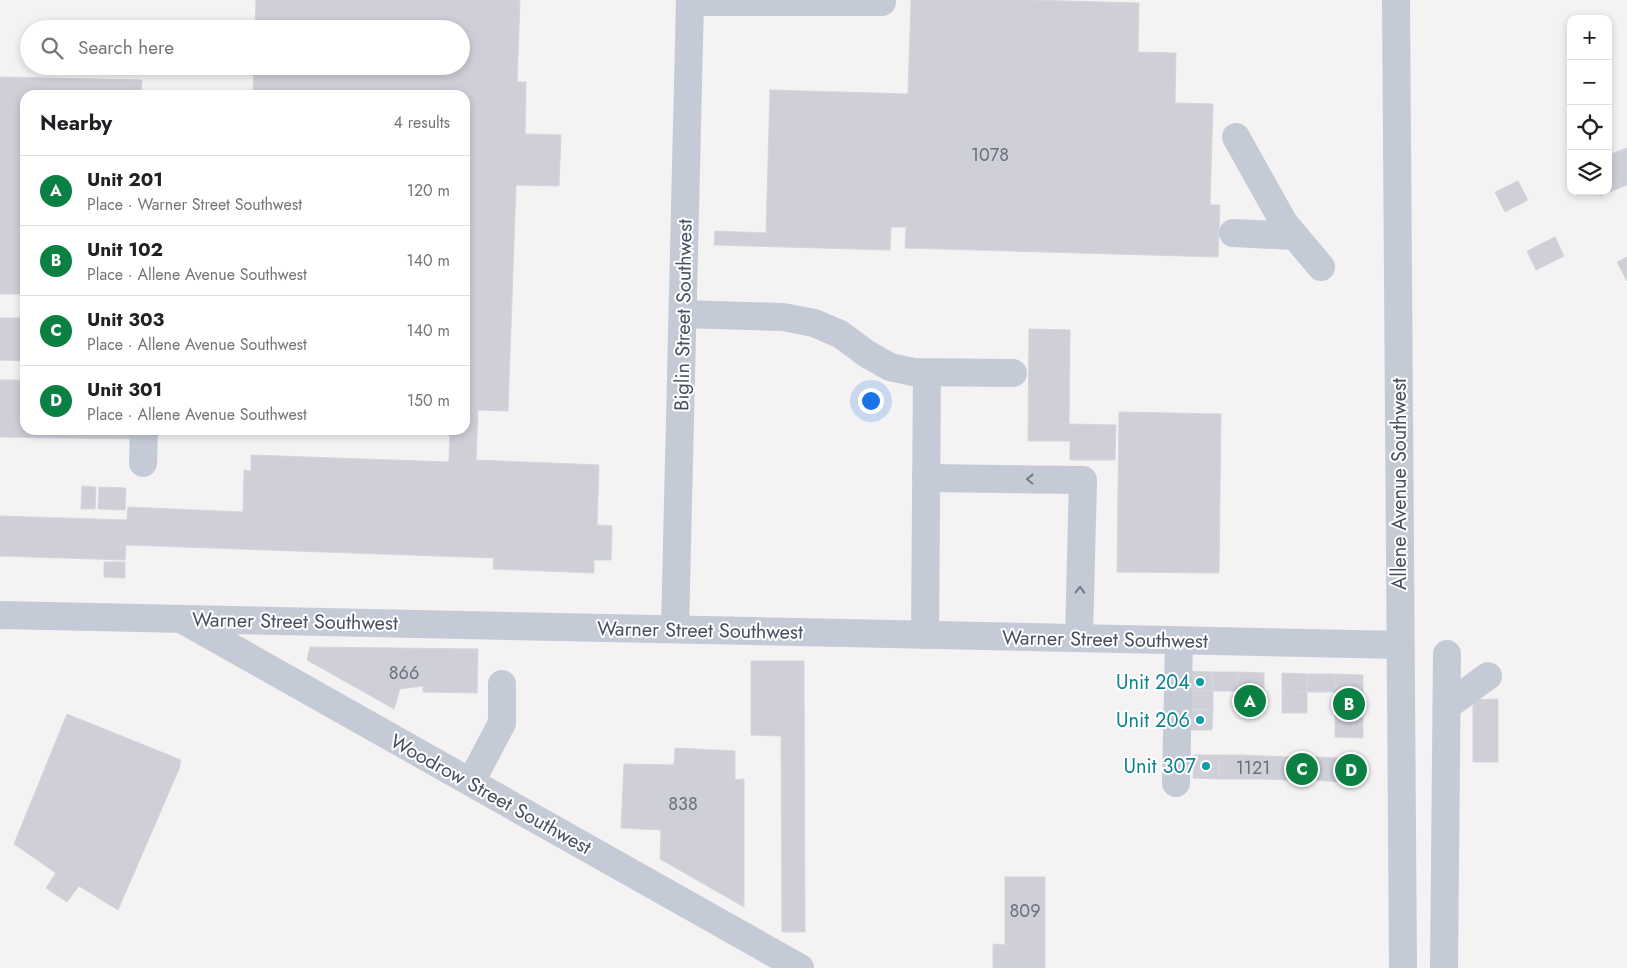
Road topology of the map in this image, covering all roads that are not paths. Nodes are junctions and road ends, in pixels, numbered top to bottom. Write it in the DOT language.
graph roads {
  1 [pos="1396,0"];
  2 [pos="690,1"];
  3 [pos="882,2"];
  4 [pos="1236,137"];
  5 [pos="1232,233"];
  6 [pos="1295,236"];
  7 [pos="1321,267"];
  8 [pos="682,314"];
  9 [pos="927,373"];
  10 [pos="1013,373"];
  11 [pos="144,435"];
  12 [pos="142,463"];
  13 [pos="926,478"];
  14 [pos="0,615"];
  15 [pos="182,619"];
  16 [pos="675,630"];
  17 [pos="925,635"];
  18 [pos="1079,638"];
  19 [pos="1179,641"];
  20 [pos="1400,645"];
  21 [pos="1447,654"];
  22 [pos="1488,676"];
  23 [pos="502,684"];
  24 [pos="1447,706"];
  25 [pos="471,782"];
  26 [pos="1176,783"];
  27 [pos="800,968"];
  28 [pos="1403,968"];
  29 [pos="1444,968"];
  1 -- 20 [label="street, Allene Avenue Southwest"];
  2 -- 3 [label="street"];
  2 -- 8 [label="street, Biglin Street Southwest"];
  4 -- 6 [label="street"];
  5 -- 6 [label="street"];
  6 -- 7 [label="street"];
  8 -- 9 [label="street"];
  8 -- 16 [label="street, Biglin Street Southwest"];
  9 -- 10 [label="street"];
  9 -- 13 [label="street"];
  11 -- 12 [label="street"];
  13 -- 17 [label="street"];
  18 -- 13 [label="street, one-way"];
  14 -- 15 [label="street, Warner Street Southwest"];
  15 -- 16 [label="street, Warner Street Southwest"];
  15 -- 25 [label="street, Woodrow Street Southwest"];
  16 -- 17 [label="street, Warner Street Southwest"];
  17 -- 18 [label="street, Warner Street Southwest"];
  18 -- 19 [label="street, Warner Street Southwest"];
  19 -- 20 [label="street, Warner Street Southwest"];
  19 -- 26 [label="street"];
  20 -- 28 [label="street, Allene Avenue Southwest"];
  21 -- 24 [label="street"];
  22 -- 24 [label="street"];
  23 -- 25 [label="street"];
  24 -- 29 [label="street"];
  25 -- 27 [label="street, Woodrow Street Southwest"];
}
